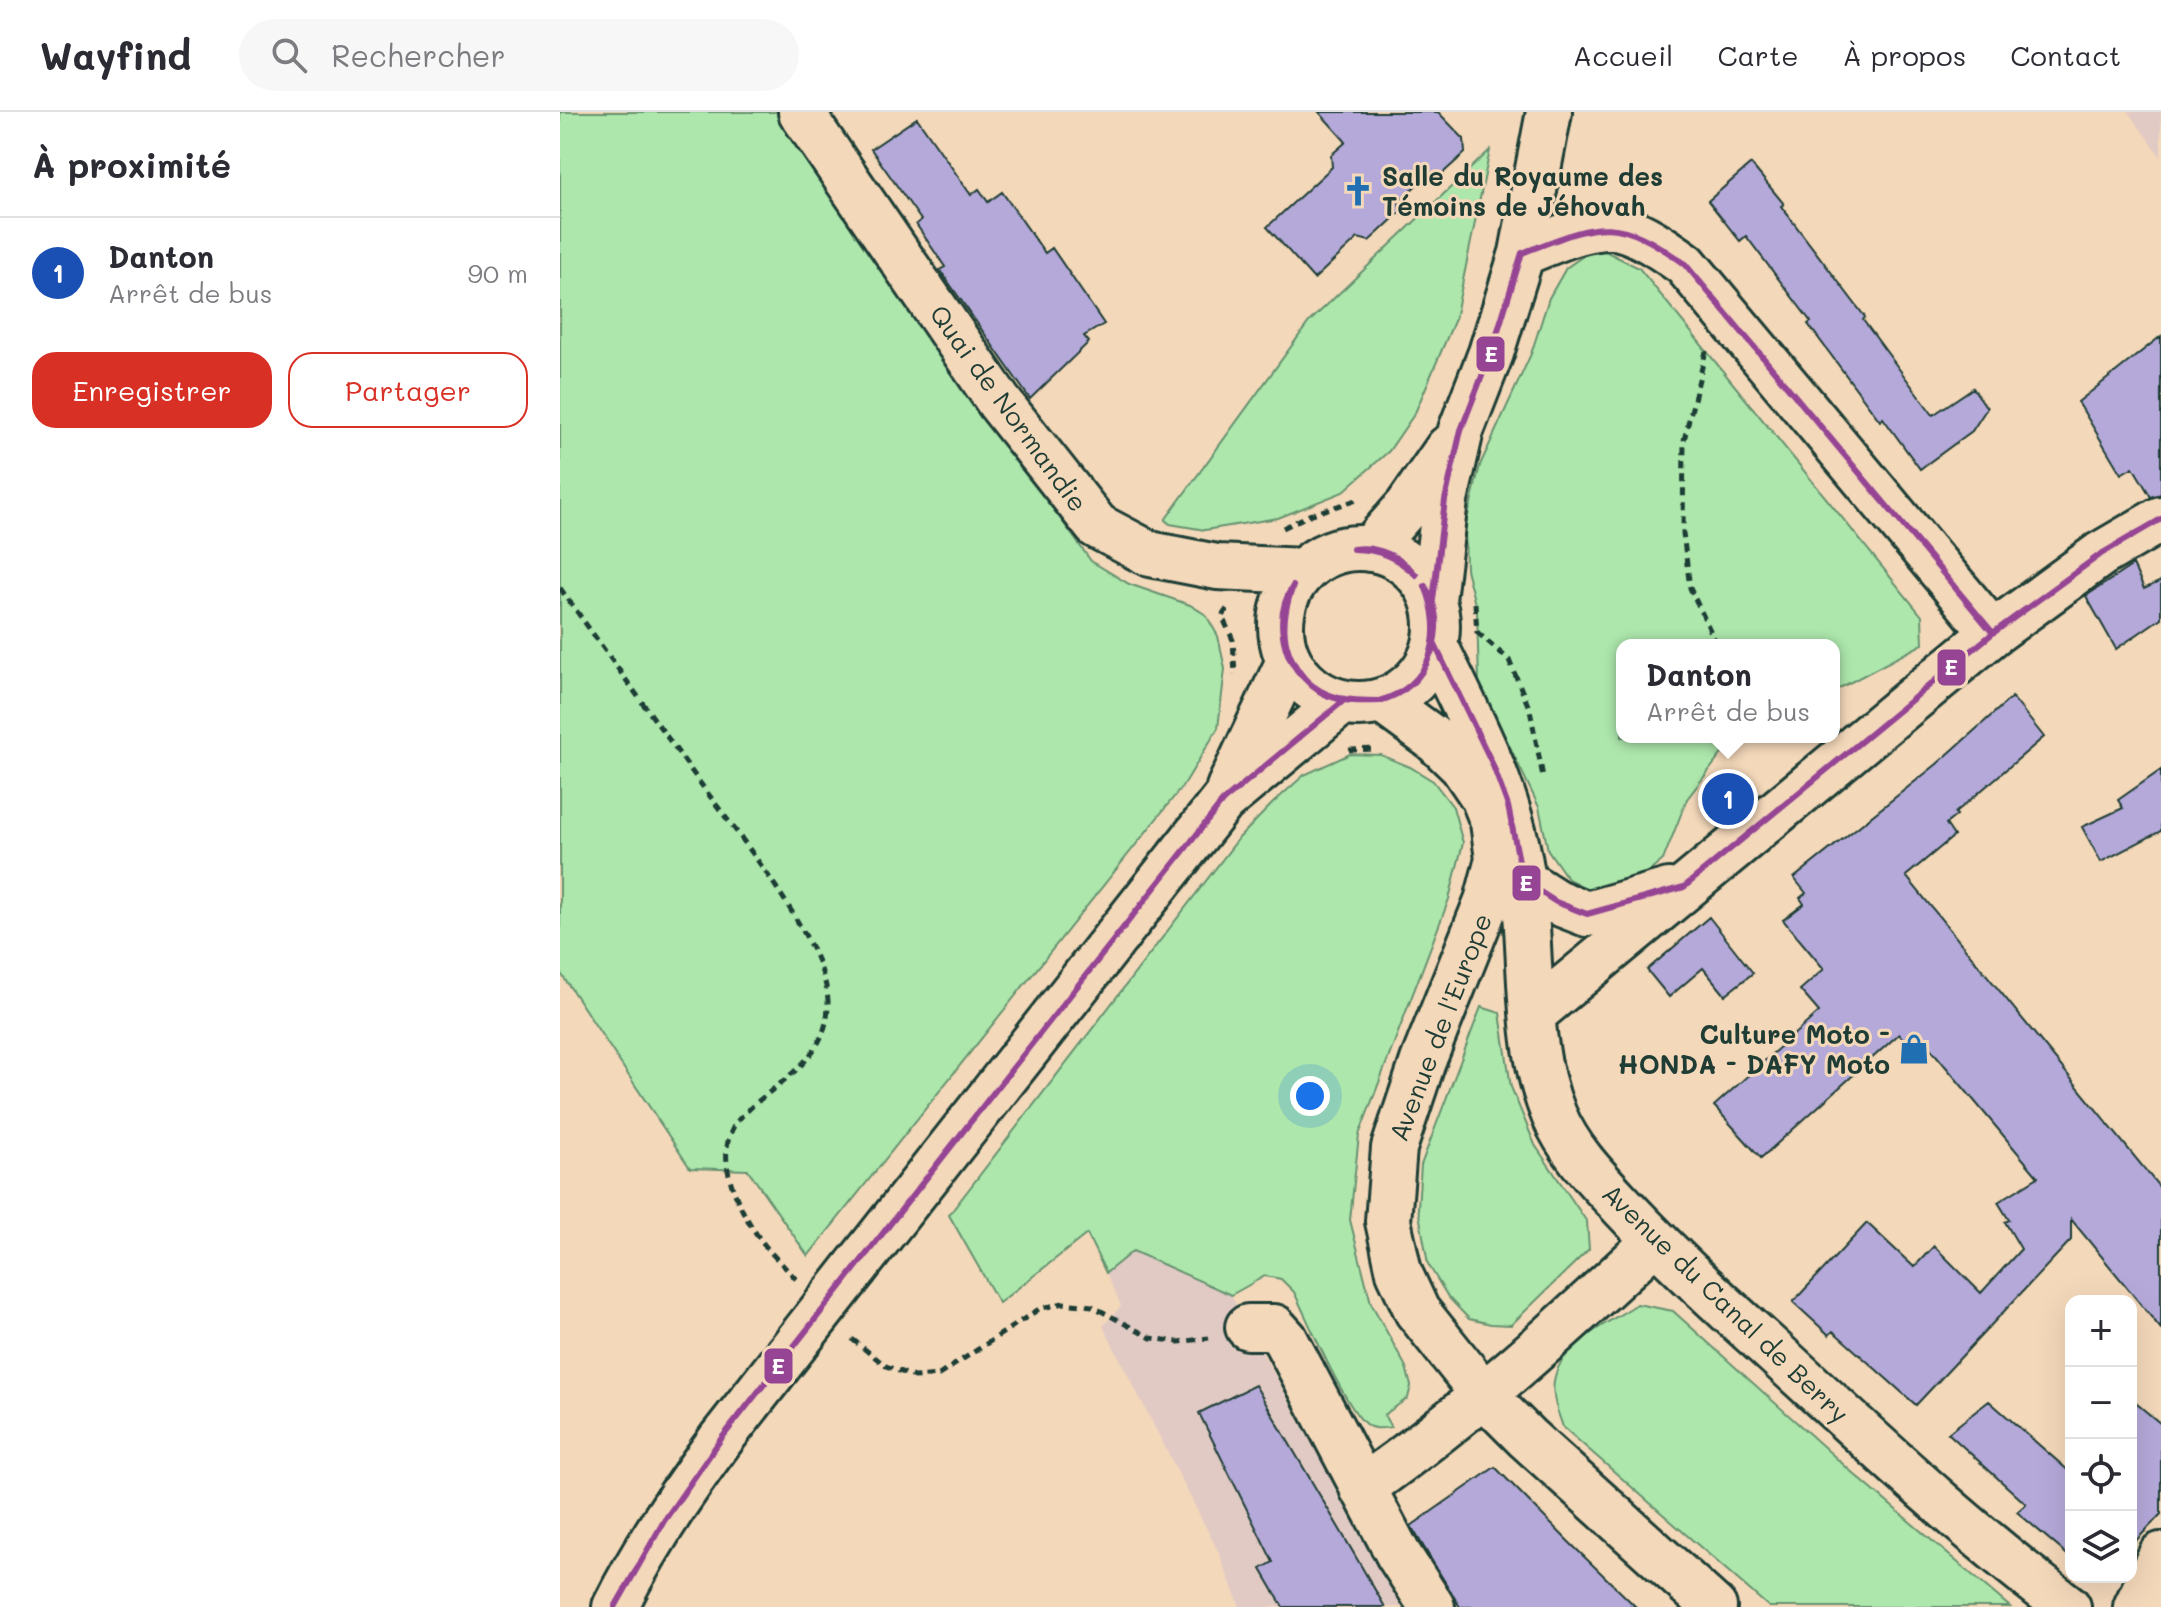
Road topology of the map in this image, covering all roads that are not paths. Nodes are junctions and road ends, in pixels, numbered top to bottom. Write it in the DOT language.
graph roads {
  1 [pos="801,112"];
  2 [pos="1549,112"];
  3 [pos="1522,253"];
  4 [pos="1461,430"];
  5 [pos="2161,519"];
  6 [pos="1370,549"];
  7 [pos="1217,567"];
  8 [pos="1304,571"];
  9 [pos="1433,600"];
  10 [pos="1993,633"];
  11 [pos="1435,645"];
  12 [pos="1285,647"];
  13 [pos="1362,702"];
  14 [pos="1223,801"];
  15 [pos="1523,881"];
  16 [pos="1684,887"];
  17 [pos="1533,1014"];
  18 [pos="1655,1241"];
  19 [pos="1248,1327"];
  20 [pos="1484,1395"];
  21 [pos="1362,1488"];
  22 [pos="2161,1555"];
  23 [pos="615,1607"];
  24 [pos="1432,1607"];
  25 [pos="1714,1607"];
  26 [pos="2068,1607"];
  27 [pos="2136,1607"];
  1 -- 7 [label="street, Quai de Normandie"];
  2 -- 3 [label="street"];
  3 -- 4 [label="street"];
  3 -- 10 [label="street"];
  4 -- 6 [label="street"];
  4 -- 9 [label="street"];
  5 -- 10 [label="street"];
  6 -- 8 [label="street"];
  6 -- 9 [label="street"];
  7 -- 8 [label="street, Quai de Normandie"];
  7 -- 12 [label="street"];
  8 -- 12 [label="street"];
  9 -- 11 [label="street"];
  10 -- 16 [label="street"];
  11 -- 13 [label="street"];
  11 -- 15 [label="street, Avenue du Canal de Berry"];
  12 -- 13 [label="street"];
  12 -- 14 [label="street"];
  13 -- 14 [label="street"];
  13 -- 20 [label="street, Avenue de l'Europe"];
  14 -- 23 [label="street, bridge"];
  15 -- 16 [label="street"];
  15 -- 17 [label="street, Avenue du Canal de Berry"];
  16 -- 17 [label="street"];
  17 -- 18 [label="street, Avenue du Canal de Berry"];
  18 -- 20 [label="street"];
  18 -- 26 [label="street, Avenue du Canal de Berry"];
  19 -- 21 [label="street"];
  20 -- 21 [label="street"];
  20 -- 25 [label="street, Avenue de l'Europe"];
  21 -- 24 [label="street"];
  22 -- 27 [label="street"];
}
